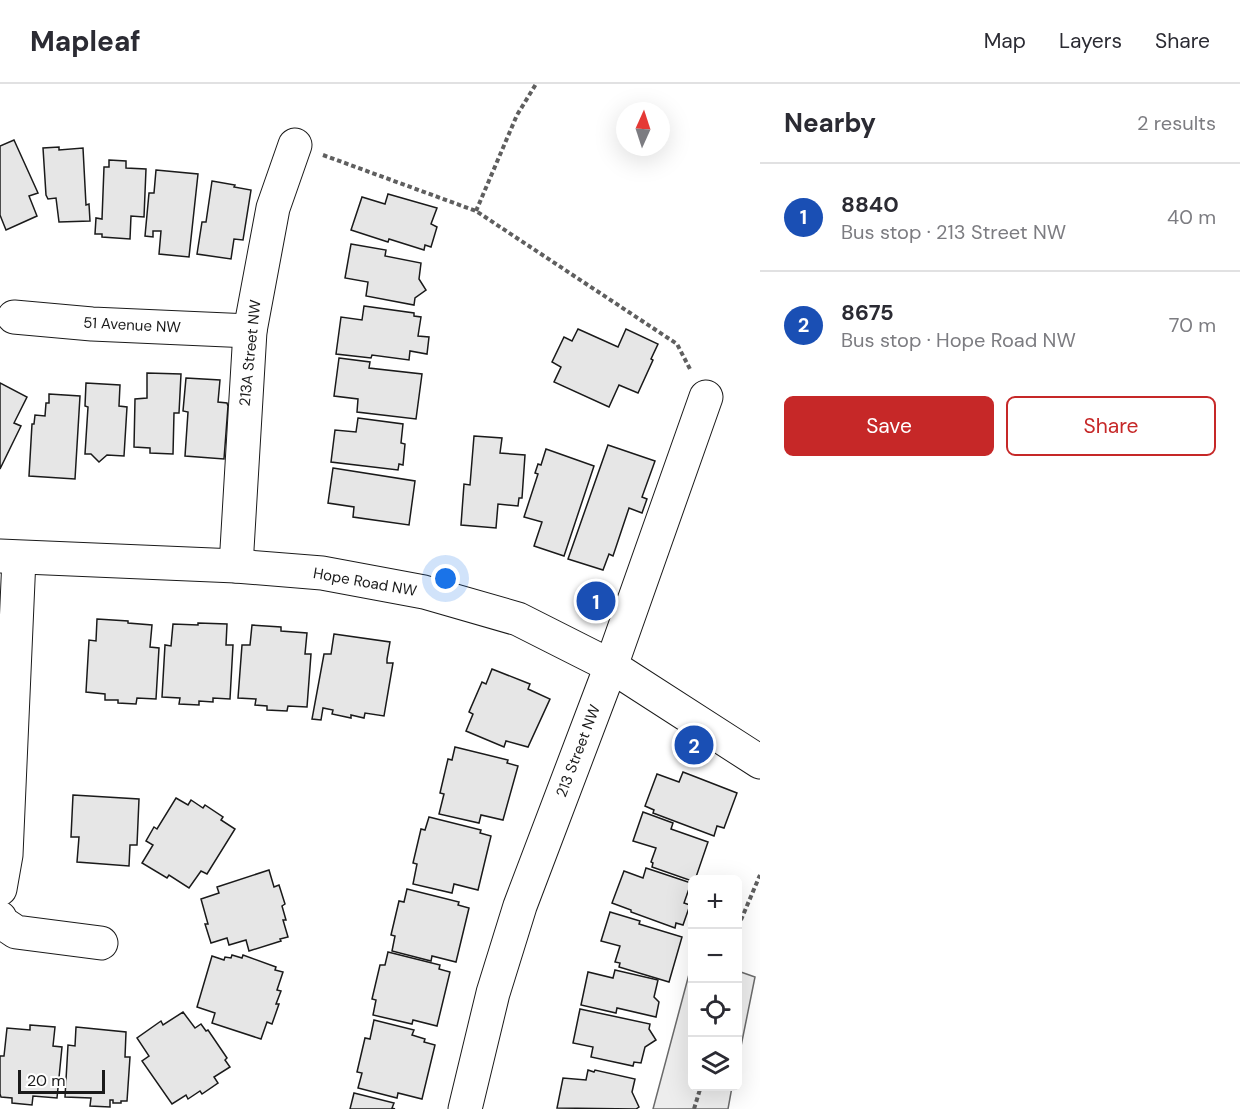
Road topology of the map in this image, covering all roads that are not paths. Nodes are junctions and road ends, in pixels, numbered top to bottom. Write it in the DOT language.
graph roads {
  1 [pos="295,145"];
  2 [pos="14,317"];
  3 [pos="250,331"];
  4 [pos="706,397"];
  5 [pos="9,557"];
  6 [pos="236,566"];
  7 [pos="611,666"];
  8 [pos="760,762"];
  9 [pos="0,888"];
  10 [pos="0,918"];
  11 [pos="101,943"];
  12 [pos="465,1109"];
  1 -- 3 [label="street, 213A Street NW"];
  2 -- 3 [label="street, 51 Avenue NW"];
  3 -- 6 [label="street, 213A Street NW"];
  4 -- 7 [label="street, 213 Street NW"];
  5 -- 6 [label="street, Hope Road NW"];
  5 -- 9 [label="street"];
  6 -- 7 [label="street, Hope Road NW"];
  7 -- 8 [label="street, Hope Road NW"];
  7 -- 12 [label="street, 213 Street NW"];
  10 -- 11 [label="street"];
}
